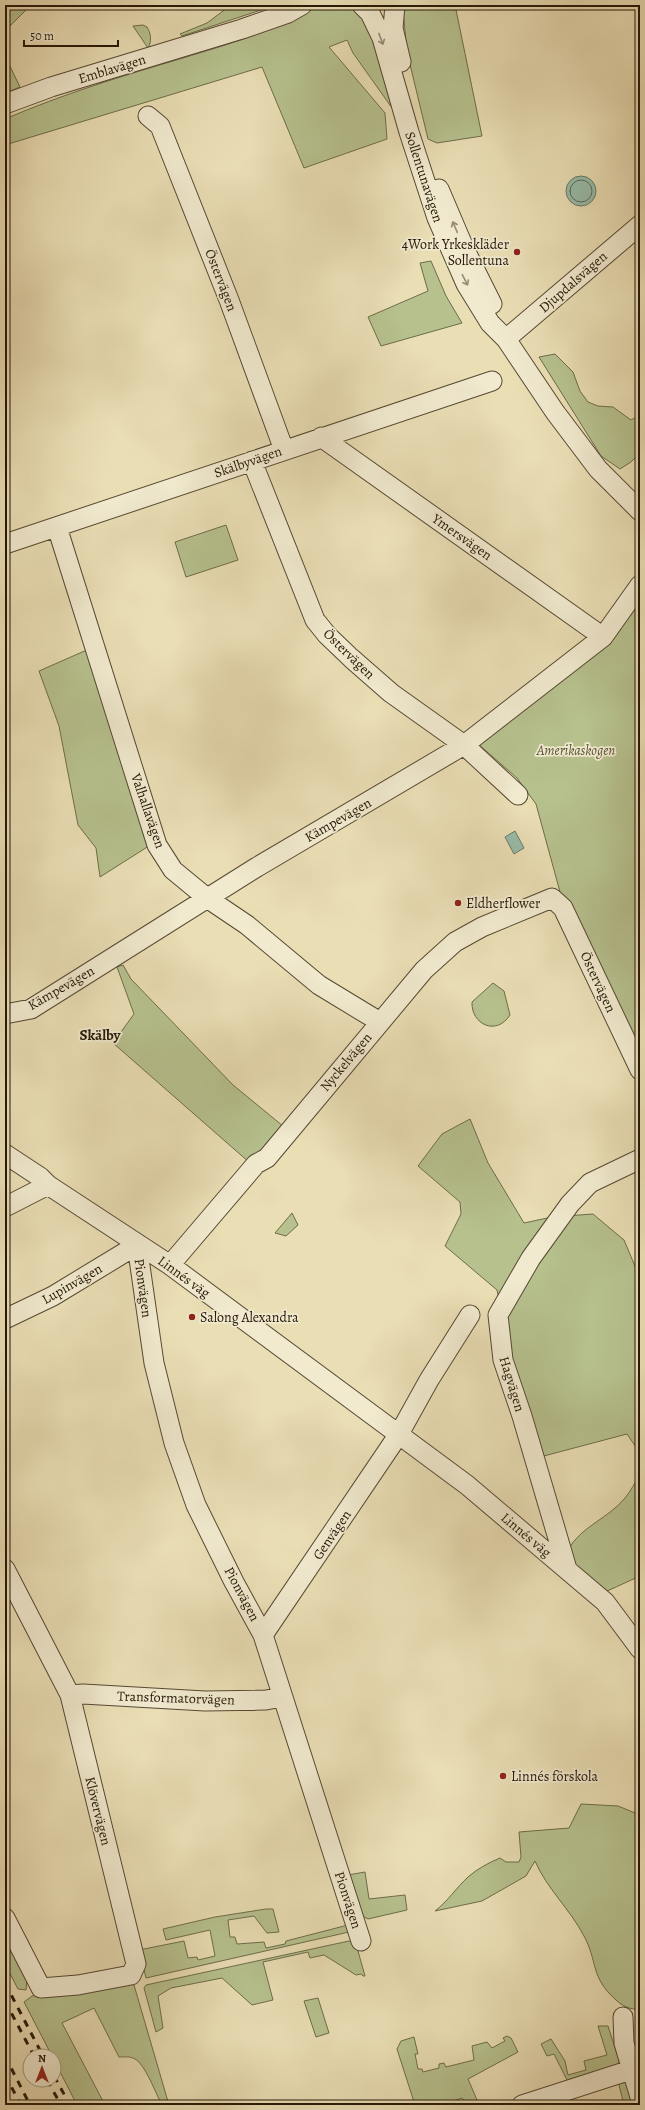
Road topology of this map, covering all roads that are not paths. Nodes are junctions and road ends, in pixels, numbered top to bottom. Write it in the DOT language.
graph roads {
  1 [pos="281,5"];
  2 [pos="302,5"];
  3 [pos="362,5"];
  4 [pos="395,5"];
  5 [pos="242,29"];
  6 [pos="5,104"];
  7 [pos="148,116"];
  8 [pos="640,225"];
  9 [pos="506,339"];
  10 [pos="492,380"];
  11 [pos="321,437"];
  12 [pos="284,450"];
  13 [pos="252,461"];
  14 [pos="640,512"];
  15 [pos="57,527"];
  16 [pos="5,544"];
  17 [pos="640,585"];
  18 [pos="602,637"];
  19 [pos="464,744"];
  20 [pos="518,795"];
  21 [pos="207,898"];
  22 [pos="552,898"];
  23 [pos="5,1014"];
  24 [pos="380,1022"];
  25 [pos="640,1070"];
  26 [pos="5,1154"];
  27 [pos="640,1159"];
  28 [pos="48,1185"];
  29 [pos="5,1207"];
  30 [pos="137,1245"];
  31 [pos="170,1265"];
  32 [pos="470,1315"];
  33 [pos="5,1319"];
  34 [pos="399,1434"];
  35 [pos="5,1569"];
  36 [pos="567,1569"];
  37 [pos="263,1635"];
  38 [pos="640,1649"];
  39 [pos="70,1695"];
  40 [pos="282,1697"];
  41 [pos="5,1918"];
  42 [pos="362,1941"];
  43 [pos="623,2017"];
  44 [pos="635,2069"];
  45 [pos="640,2097"];
  46 [pos="522,2105"];
  1 -- 5 [label="street, Emblavägen"];
  2 -- 5 [label="street, Emblavägen"];
  3 -- 9 [label="street, Sollentunavägen, one-way"];
  9 -- 4 [label="street, Sollentunavägen, one-way"];
  5 -- 6 [label="street, Emblavägen"];
  7 -- 12 [label="street, Östervägen"];
  8 -- 9 [label="street, Djupdalsvägen"];
  9 -- 14 [label="street, Sollentunavägen"];
  10 -- 11 [label="street, Skälbyvägen"];
  11 -- 12 [label="street, Skälbyvägen"];
  11 -- 18 [label="street, Ymersvägen"];
  12 -- 13 [label="street, Skälbyvägen"];
  13 -- 15 [label="street, Skälbyvägen"];
  13 -- 19 [label="street, Östervägen"];
  15 -- 16 [label="street, Skälbyvägen"];
  15 -- 21 [label="street, Valhallavägen"];
  17 -- 18 [label="street, Kämpevägen"];
  18 -- 19 [label="street, Kämpevägen"];
  19 -- 20 [label="street, Östervägen"];
  19 -- 21 [label="street, Kämpevägen"];
  21 -- 23 [label="street, Kämpevägen"];
  21 -- 24 [label="street, Valhallavägen"];
  22 -- 24 [label="street, Nyckelvägen"];
  22 -- 25 [label="street, Östervägen"];
  24 -- 31 [label="street, Nyckelvägen"];
  26 -- 28 [label="street, Linnés väg"];
  27 -- 36 [label="street, Hagvägen"];
  28 -- 29 [label="street"];
  28 -- 30 [label="street, Linnés väg"];
  30 -- 31 [label="street, Linnés väg"];
  30 -- 33 [label="street, Lupinvägen"];
  30 -- 37 [label="street, Pionvägen"];
  31 -- 34 [label="street, Linnés väg"];
  32 -- 34 [label="street"];
  34 -- 36 [label="street, Linnés väg"];
  34 -- 37 [label="street, Genvägen"];
  35 -- 39 [label="street, Klövervägen"];
  36 -- 38 [label="street, Linnés väg"];
  37 -- 40 [label="street, Pionvägen"];
  39 -- 40 [label="street, Transformatorvägen"];
  39 -- 41 [label="street, Klövervägen"];
  40 -- 42 [label="street, Pionvägen"];
  43 -- 44 [label="street"];
  44 -- 45 [label="street"];
  44 -- 46 [label="street"];
}
